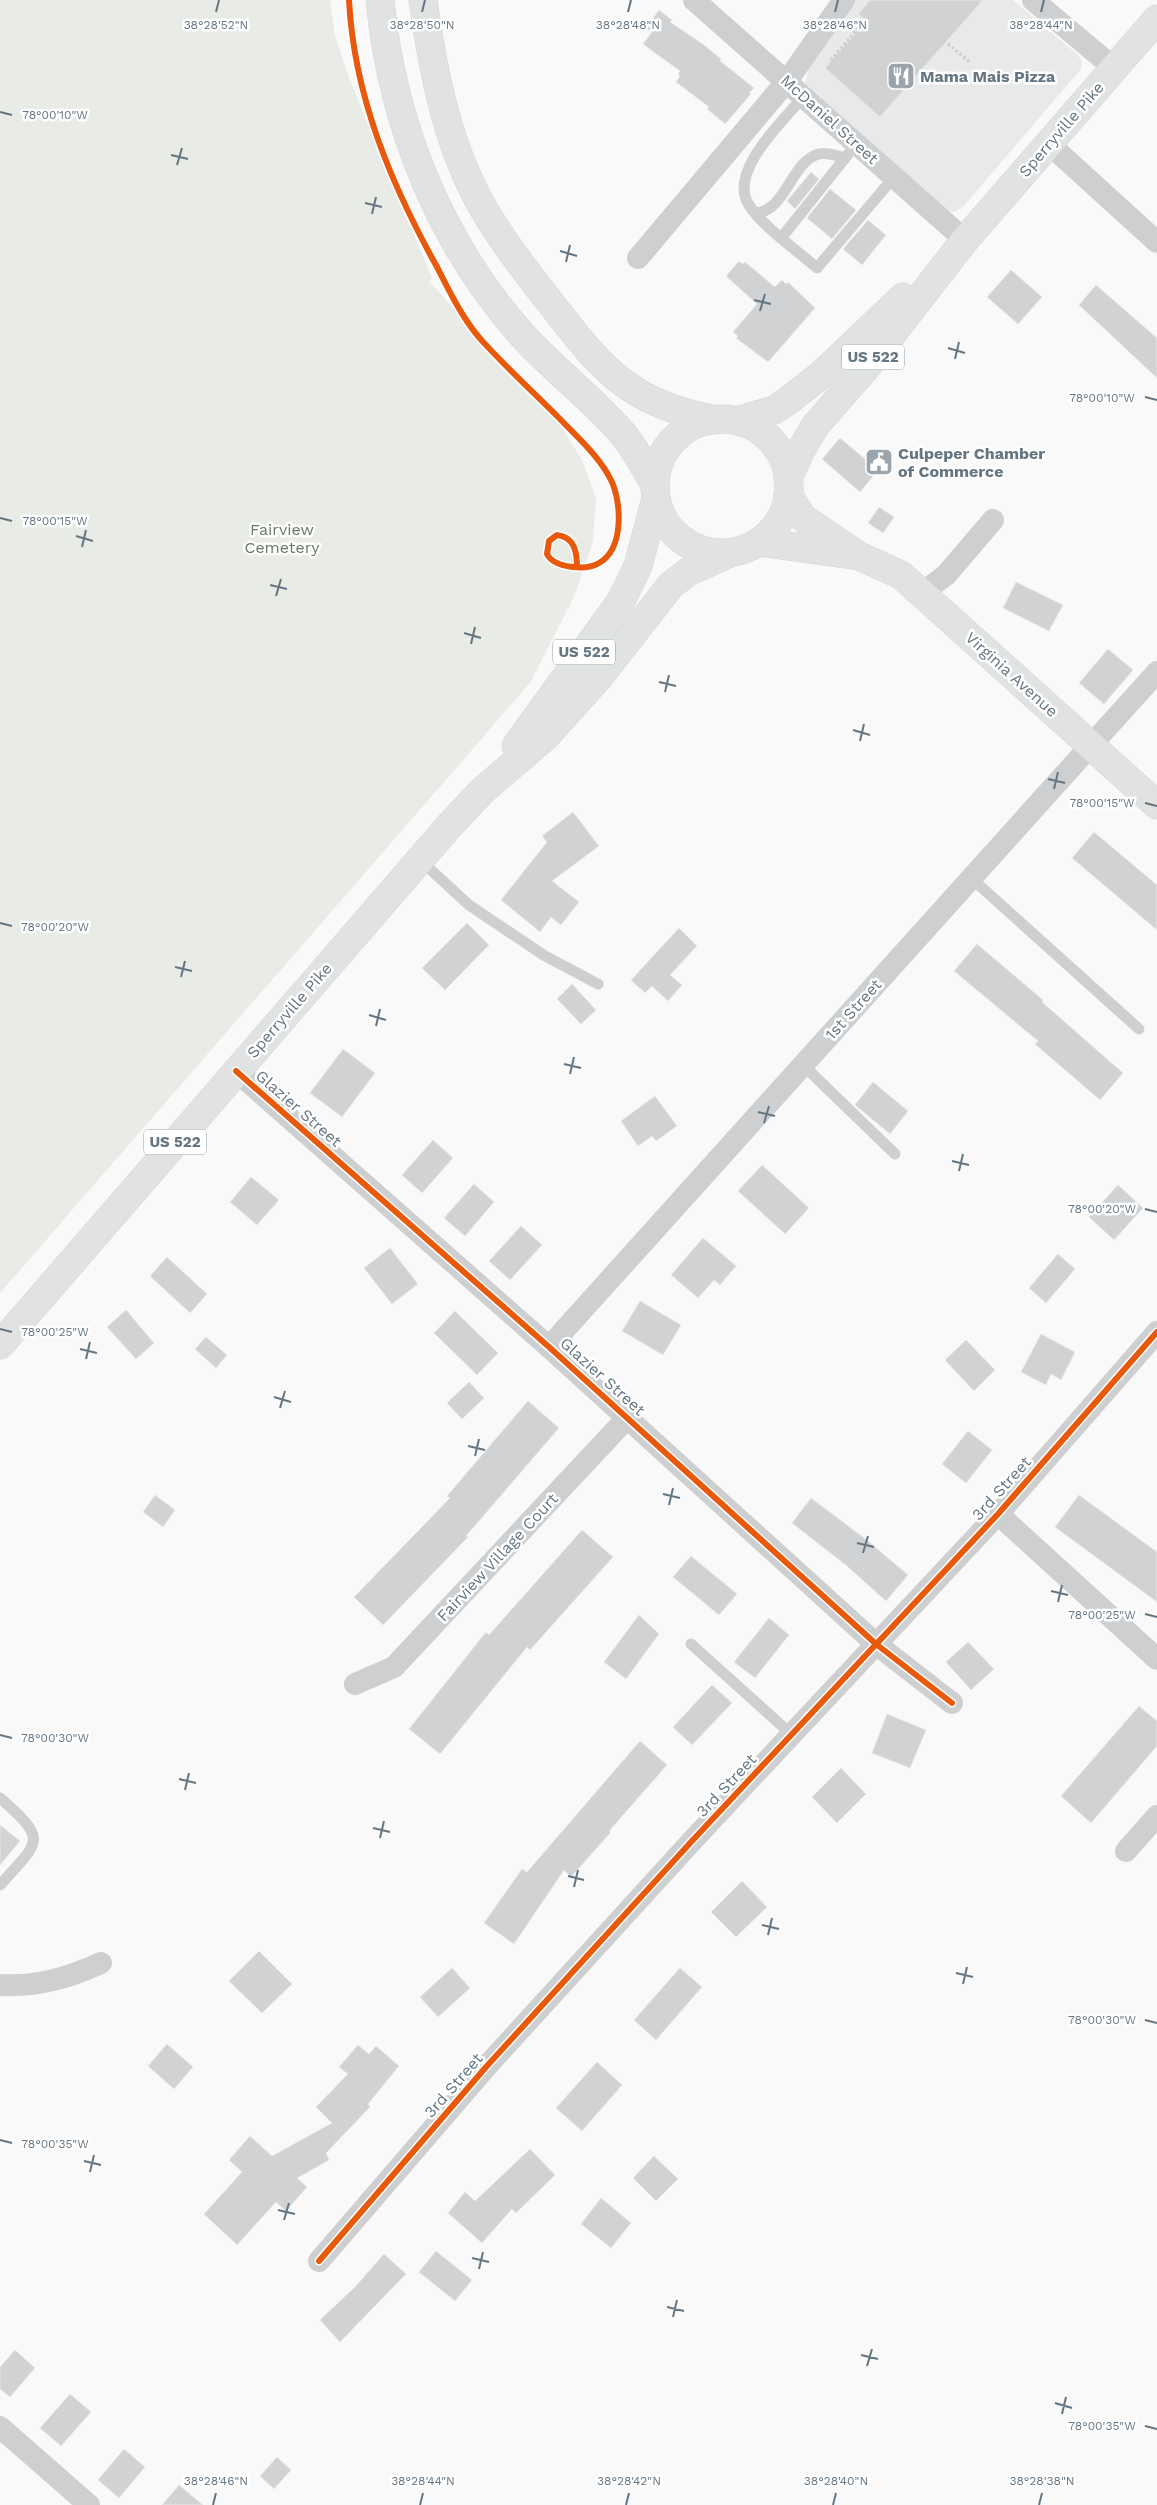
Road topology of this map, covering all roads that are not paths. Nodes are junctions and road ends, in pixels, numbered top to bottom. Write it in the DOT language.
graph roads {
  1 [pos="380,0"];
  2 [pos="422,0"];
  3 [pos="694,0"];
  4 [pos="844,0"];
  5 [pos="1033,0"];
  6 [pos="1157,19"];
  7 [pos="1114,68"];
  8 [pos="787,81"];
  9 [pos="804,96"];
  10 [pos="1048,143"];
  11 [pos="851,151"];
  12 [pos="894,177"];
  13 [pos="755,213"];
  14 [pos="782,237"];
  15 [pos="965,240"];
  16 [pos="1157,242"];
  17 [pos="638,258"];
  18 [pos="726,420"];
  19 [pos="788,486"];
  20 [pos="656,492"];
  21 [pos="993,520"];
  22 [pos="759,542"];
  23 [pos="730,553"];
  24 [pos="859,556"];
  25 [pos="922,593"];
  26 [pos="1157,672"];
  27 [pos="1091,744"];
  28 [pos="482,791"];
  29 [pos="1157,805"];
  30 [pos="419,859"];
  31 [pos="970,877"];
  32 [pos="598,984"];
  33 [pos="1139,1029"];
  34 [pos="803,1065"];
  35 [pos="236,1071"];
  36 [pos="895,1154"];
  37 [pos="1157,1332"];
  38 [pos="0,1345"];
  39 [pos="550,1347"];
  40 [pos="628,1417"];
  41 [pos="998,1514"];
  42 [pos="691,1644"];
  43 [pos="876,1644"];
  44 [pos="1157,1659"];
  45 [pos="356,1684"];
  46 [pos="952,1702"];
  47 [pos="791,1734"];
  48 [pos="0,1798"];
  49 [pos="1157,1816"];
  50 [pos="1126,1851"];
  51 [pos="0,1885"];
  52 [pos="101,1963"];
  53 [pos="0,1985"];
  54 [pos="319,2261"];
  55 [pos="0,2427"];
  56 [pos="89,2505"];
  1 -- 20 [label="main road"];
  2 -- 18 [label="main road"];
  3 -- 8 [label="street, McDaniel Street"];
  4 -- 8 [label="street"];
  5 -- 7 [label="street"];
  6 -- 7 [label="main road, Sperryville Pike / US 522"];
  7 -- 10 [label="main road, Sperryville Pike / US 522"];
  8 -- 9 [label="street, McDaniel Street"];
  8 -- 17 [label="street"];
  9 -- 11 [label="street, McDaniel Street"];
  9 -- 13 [label="lane"];
  10 -- 15 [label="main road, Sperryville Pike / US 522"];
  10 -- 16 [label="street"];
  11 -- 12 [label="street, McDaniel Street"];
  11 -- 13 [label="lane"];
  11 -- 14 [label="lane"];
  12 -- 14 [label="lane"];
  12 -- 15 [label="street, McDaniel Street"];
  13 -- 14 [label="lane"];
  15 -- 18 [label="main road, Sperryville Pike / US 522"];
  15 -- 19 [label="main road, Sperryville Pike / US 522"];
  18 -- 19 [label="main road"];
  18 -- 20 [label="main road, US 522"];
  19 -- 22 [label="main road, US 522"];
  19 -- 24 [label="main road, Virginia Avenue"];
  20 -- 23 [label="main road"];
  20 -- 28 [label="main road, Sperryville Pike / US 522"];
  21 -- 25 [label="street"];
  22 -- 23 [label="main road, US 522"];
  22 -- 24 [label="main road, Virginia Avenue"];
  23 -- 28 [label="main road, Sperryville Pike / US 522"];
  24 -- 25 [label="main road, Virginia Avenue"];
  25 -- 27 [label="main road, Virginia Avenue"];
  26 -- 27 [label="street, 1st Street"];
  27 -- 29 [label="main road, Virginia Avenue"];
  27 -- 31 [label="street, 1st Street"];
  28 -- 30 [label="main road, Sperryville Pike / US 522"];
  30 -- 32 [label="lane"];
  30 -- 35 [label="main road, Sperryville Pike / US 522"];
  31 -- 33 [label="lane"];
  31 -- 34 [label="street, 1st Street"];
  34 -- 36 [label="lane"];
  34 -- 39 [label="street, 1st Street"];
  35 -- 38 [label="main road, Sperryville Pike / US 522"];
  35 -- 39 [label="street, Glazier Street"];
  37 -- 41 [label="street, 3rd Street"];
  39 -- 40 [label="street, Glazier Street"];
  40 -- 43 [label="street, Glazier Street"];
  40 -- 45 [label="street, Fairview Village Court"];
  41 -- 43 [label="street, 3rd Street"];
  41 -- 44 [label="street"];
  42 -- 47 [label="lane"];
  43 -- 46 [label="street, Glazier Street"];
  43 -- 47 [label="street, 3rd Street"];
  47 -- 54 [label="street, 3rd Street"];
  48 -- 51 [label="lane"];
  49 -- 50 [label="street"];
  52 -- 53 [label="street"];
  55 -- 56 [label="street"];
}
